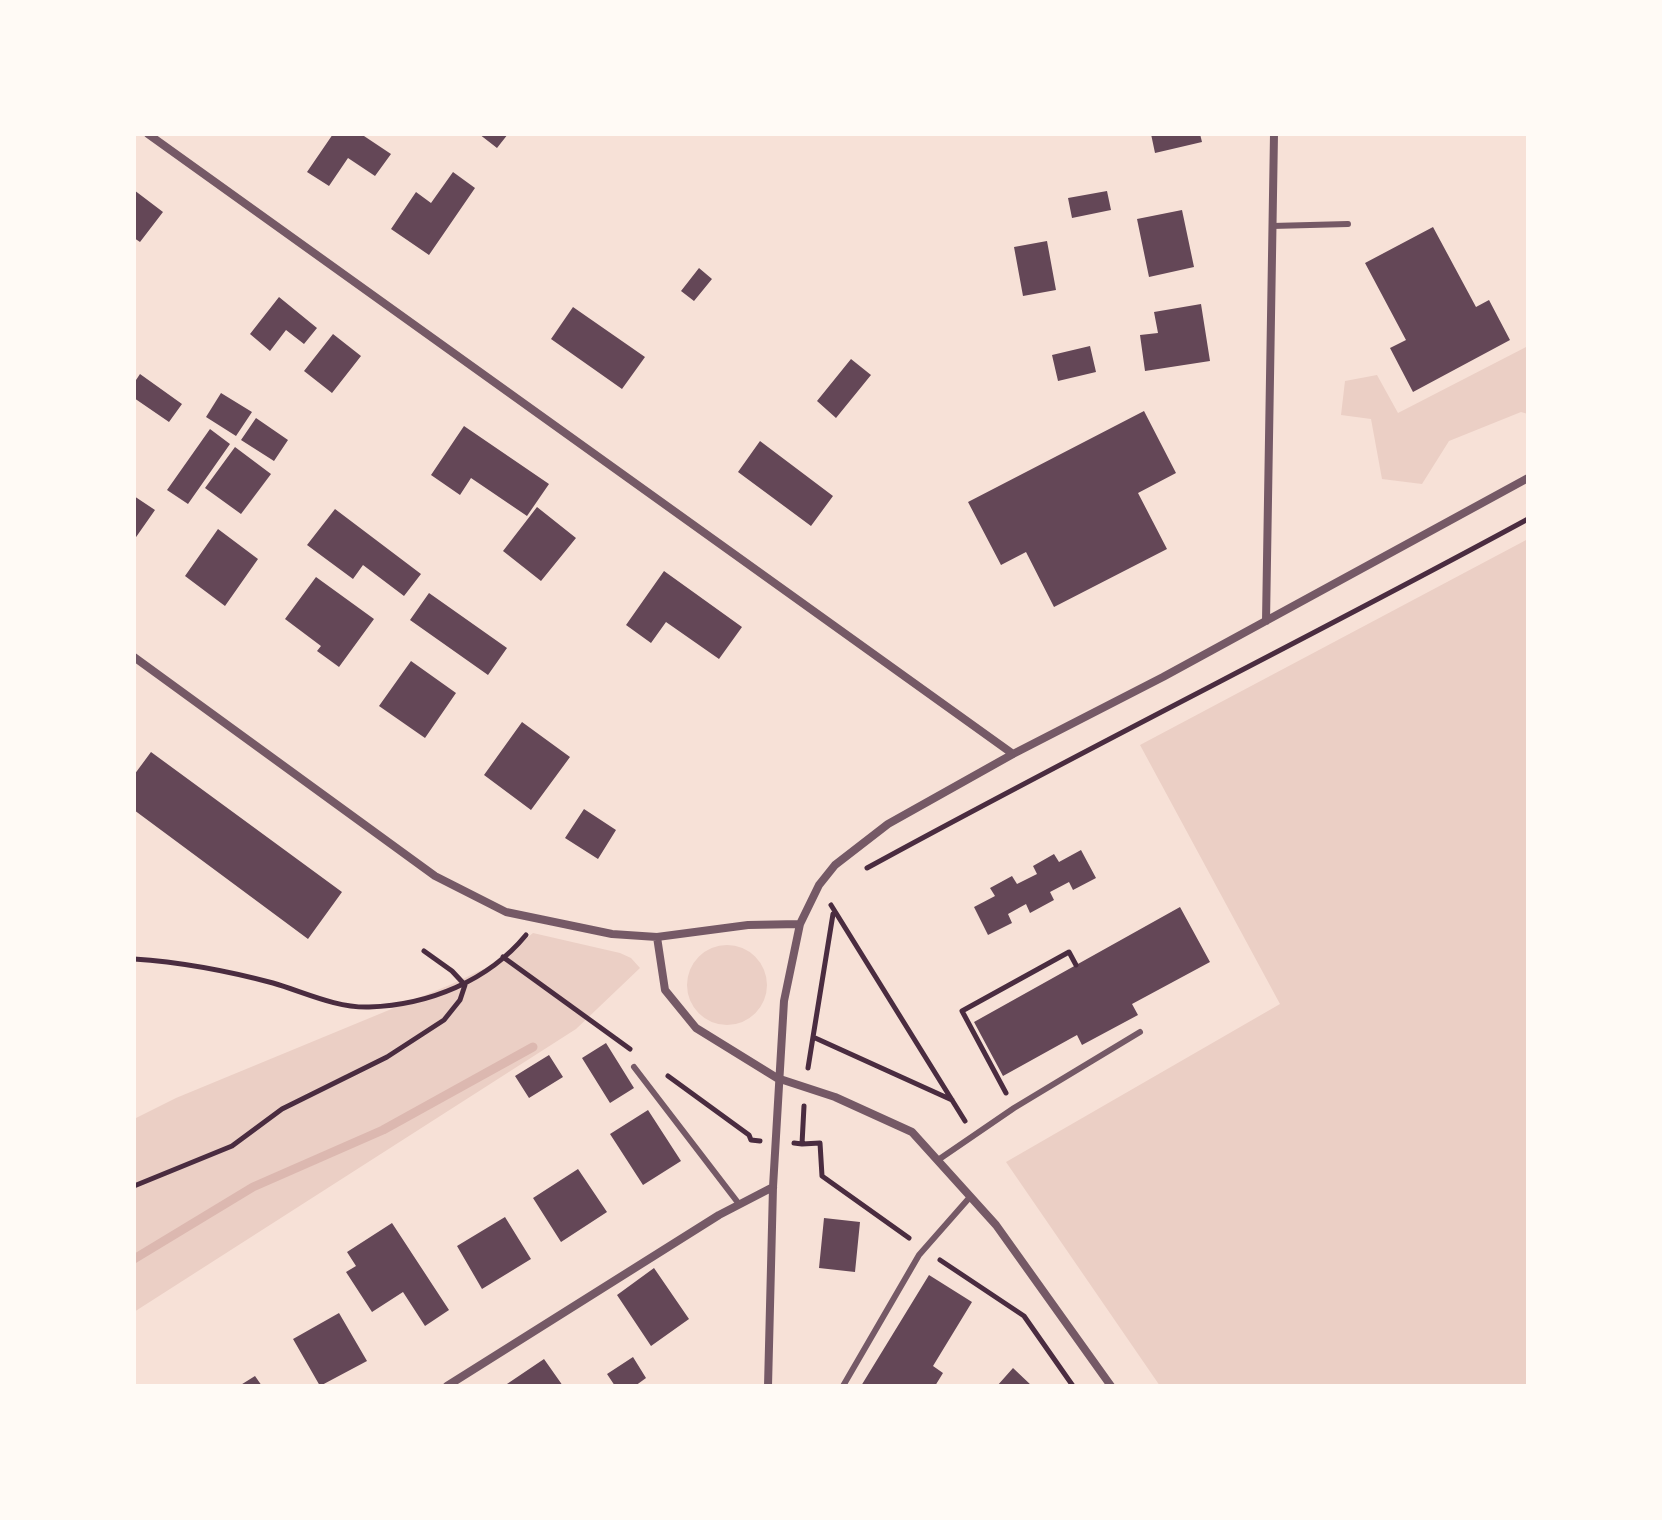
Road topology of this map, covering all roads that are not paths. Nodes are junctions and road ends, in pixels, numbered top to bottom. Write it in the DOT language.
graph roads {
  1 [pos="148,134"];
  2 [pos="1274,134"];
  3 [pos="1348,224"];
  4 [pos="1272,226"];
  5 [pos="1528,478"];
  6 [pos="1266,621"];
  7 [pos="134,657"];
  8 [pos="1013,754"];
  9 [pos="800,924"];
  10 [pos="657,937"];
  11 [pos="1140,1032"];
  12 [pos="634,1067"];
  13 [pos="777,1078"];
  14 [pos="938,1160"];
  15 [pos="773,1187"];
  16 [pos="970,1197"];
  17 [pos="739,1204"];
  18 [pos="447,1386"];
  19 [pos="768,1386"];
  20 [pos="843,1386"];
  21 [pos="1111,1386"];
  1 -- 8 [label="street"];
  2 -- 4 [label="street"];
  3 -- 4 [label="lane"];
  4 -- 6 [label="street"];
  5 -- 6 [label="street"];
  6 -- 8 [label="street"];
  7 -- 10 [label="street"];
  8 -- 9 [label="street"];
  9 -- 10 [label="street"];
  9 -- 13 [label="street"];
  10 -- 13 [label="street"];
  11 -- 14 [label="lane"];
  12 -- 17 [label="lane"];
  13 -- 14 [label="street"];
  13 -- 15 [label="street"];
  14 -- 16 [label="street"];
  15 -- 17 [label="street"];
  15 -- 19 [label="street"];
  16 -- 20 [label="lane"];
  16 -- 21 [label="street"];
  17 -- 18 [label="street"];
}
